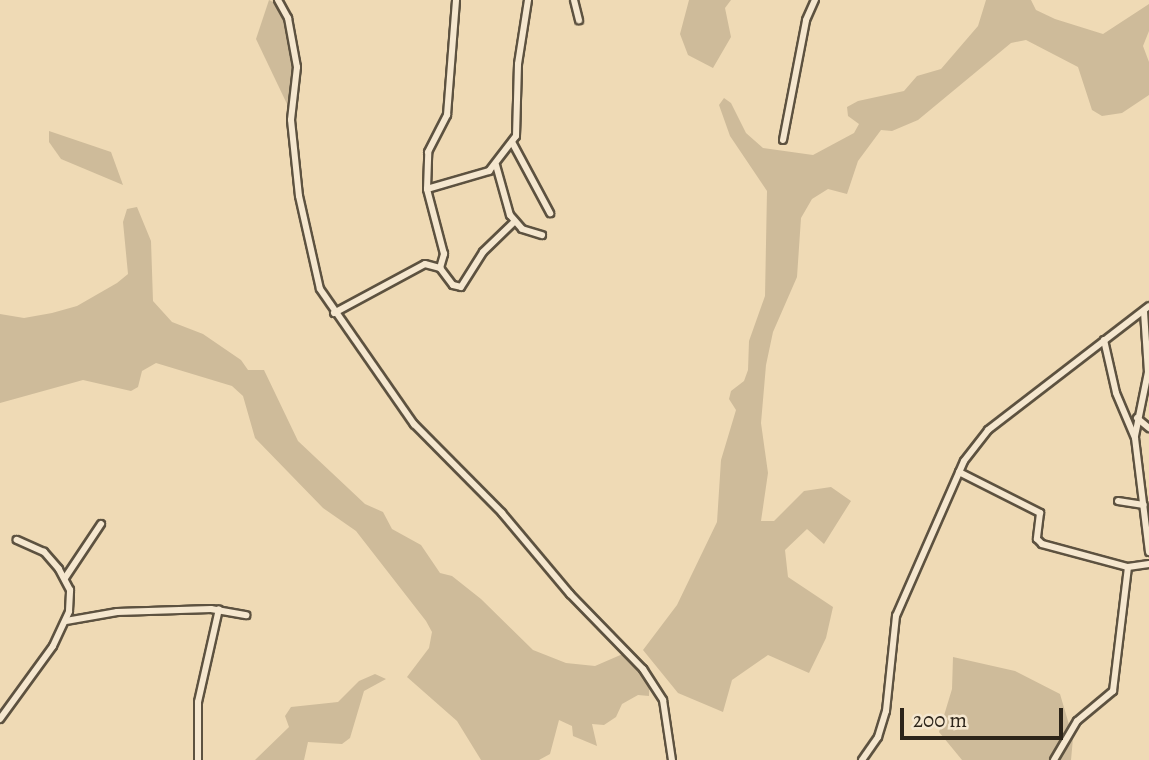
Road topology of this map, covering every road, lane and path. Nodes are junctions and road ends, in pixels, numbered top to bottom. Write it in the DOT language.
graph roads {
  1 [pos="278,0"];
  2 [pos="456,0"];
  3 [pos="528,0"];
  4 [pos="574,0"];
  5 [pos="815,0"];
  6 [pos="579,20"];
  7 [pos="783,140"];
  8 [pos="512,142"];
  9 [pos="496,166"];
  10 [pos="427,189"];
  11 [pos="550,213"];
  12 [pos="514,222"];
  13 [pos="542,235"];
  14 [pos="440,268"];
  15 [pos="1146,309"];
  16 [pos="334,313"];
  17 [pos="1104,340"];
  18 [pos="1137,418"];
  19 [pos="1149,428"];
  20 [pos="1135,438"];
  21 [pos="958,472"];
  22 [pos="1118,501"];
  23 [pos="1144,505"];
  24 [pos="101,524"];
  25 [pos="17,540"];
  26 [pos="1149,552"];
  27 [pos="1149,564"];
  28 [pos="1128,567"];
  29 [pos="65,578"];
  30 [pos="219,609"];
  31 [pos="246,615"];
  32 [pos="66,621"];
  33 [pos="0,719"];
  34 [pos="198,760"];
  35 [pos="672,760"];
  36 [pos="862,760"];
  37 [pos="1054,760"];
  1 -- 16 [label="street"];
  2 -- 10 [label="street"];
  3 -- 8 [label="street"];
  4 -- 6 [label="street"];
  5 -- 7 [label="street"];
  8 -- 9 [label="street"];
  8 -- 11 [label="street"];
  9 -- 10 [label="street"];
  9 -- 12 [label="street"];
  10 -- 14 [label="street"];
  12 -- 13 [label="street"];
  12 -- 14 [label="street"];
  14 -- 16 [label="street"];
  15 -- 17 [label="street"];
  15 -- 18 [label="street"];
  16 -- 35 [label="street"];
  17 -- 20 [label="street"];
  17 -- 21 [label="street"];
  18 -- 19 [label="street"];
  18 -- 20 [label="street"];
  20 -- 23 [label="street"];
  21 -- 28 [label="street"];
  21 -- 36 [label="street"];
  22 -- 23 [label="street"];
  23 -- 26 [label="street"];
  24 -- 29 [label="street"];
  25 -- 29 [label="street"];
  27 -- 28 [label="street"];
  28 -- 37 [label="street"];
  29 -- 32 [label="street"];
  30 -- 31 [label="street"];
  30 -- 32 [label="street"];
  30 -- 34 [label="street"];
  32 -- 33 [label="street"];
}
